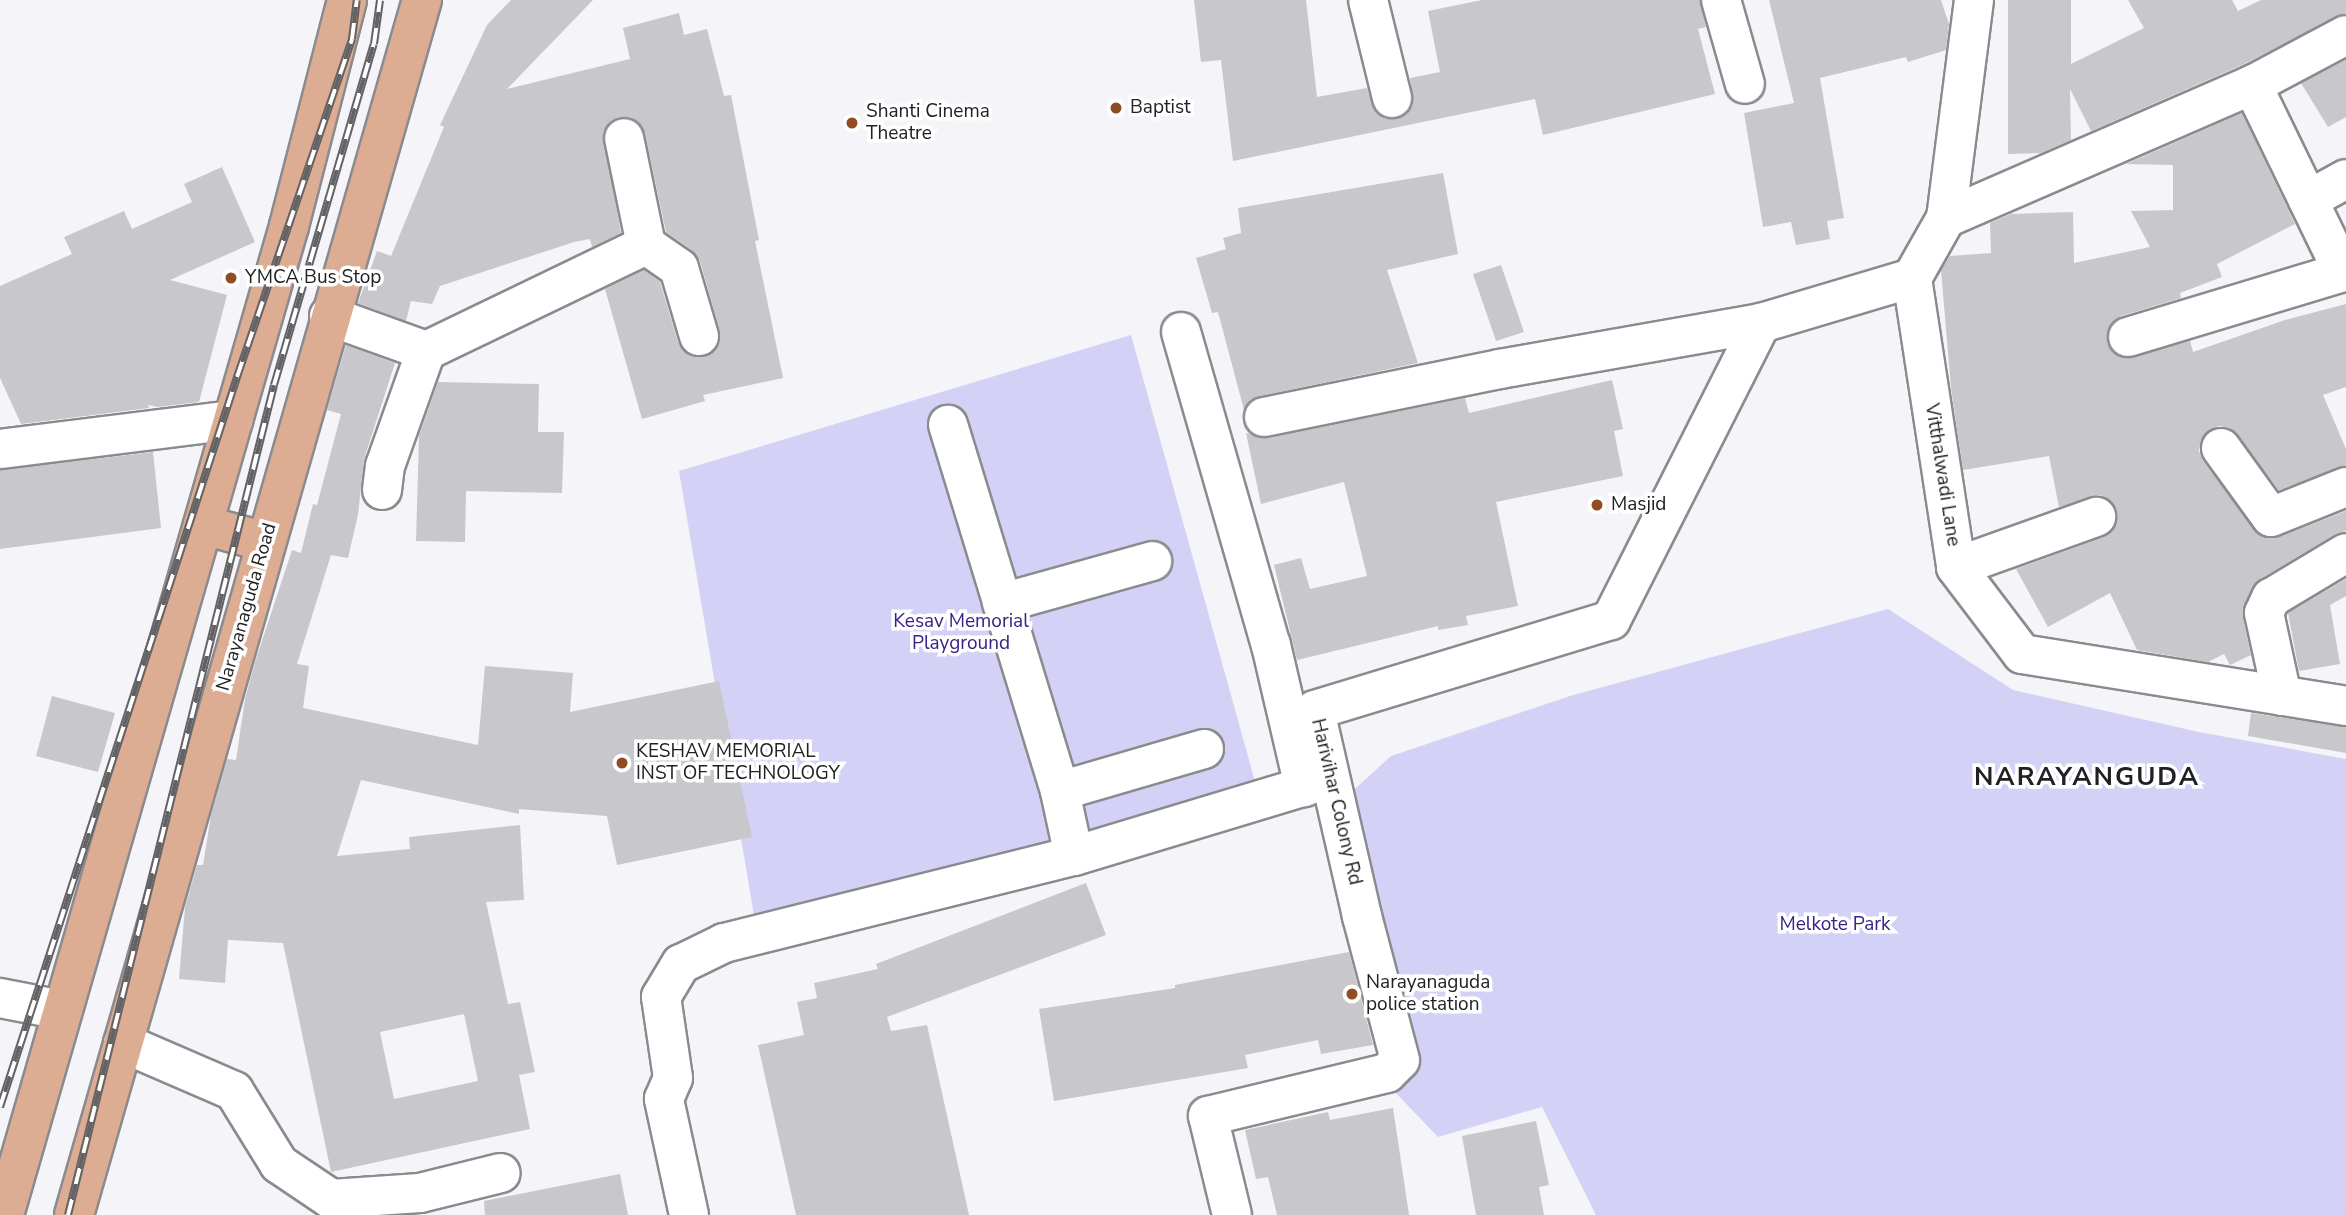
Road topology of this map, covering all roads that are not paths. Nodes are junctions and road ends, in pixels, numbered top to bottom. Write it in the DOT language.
graph roads {
  1 [pos="347,0"];
  2 [pos="422,0"];
  3 [pos="1368,0"];
  4 [pos="1721,0"];
  5 [pos="1974,0"];
  6 [pos="2346,35"];
  7 [pos="1745,84"];
  8 [pos="2252,85"];
  9 [pos="1392,98"];
  10 [pos="624,138"];
  11 [pos="2346,179"];
  12 [pos="2308,200"];
  13 [pos="1947,218"];
  14 [pos="646,244"];
  15 [pos="1912,278"];
  16 [pos="329,316"];
  17 [pos="1760,323"];
  18 [pos="1181,332"];
  19 [pos="699,336"];
  20 [pos="2128,337"];
  21 [pos="426,351"];
  22 [pos="1264,417"];
  23 [pos="233,420"];
  24 [pos="948,425"];
  25 [pos="2221,448"];
  26 [pos="0,449"];
  27 [pos="2346,487"];
  28 [pos="382,490"];
  29 [pos="2096,517"];
  30 [pos="203,525"];
  31 [pos="265,542"];
  32 [pos="2346,553"];
  33 [pos="1152,561"];
  34 [pos="1956,567"];
  35 [pos="1002,603"];
  36 [pos="2282,696"];
  37 [pos="2346,706"];
  38 [pos="1204,749"];
  39 [pos="1318,783"];
  40 [pos="1060,791"];
  41 [pos="1074,856"];
  42 [pos="0,998"];
  43 [pos="62,1010"];
  44 [pos="123,1043"];
  45 [pos="10,1150"];
  46 [pos="501,1173"];
  47 [pos="4,1215"];
  48 [pos="74,1215"];
  49 [pos="689,1215"];
  50 [pos="1232,1215"];
  1 -- 23 [label="main road"];
  2 -- 16 [label="main road, Narayanaguda Road"];
  3 -- 9 [label="street"];
  4 -- 7 [label="street"];
  5 -- 13 [label="street"];
  6 -- 8 [label="street"];
  8 -- 12 [label="street"];
  8 -- 13 [label="street"];
  10 -- 14 [label="street"];
  11 -- 12 [label="street"];
  12 -- 20 [label="street"];
  13 -- 15 [label="street"];
  14 -- 19 [label="street"];
  14 -- 21 [label="street"];
  15 -- 17 [label="street"];
  15 -- 34 [label="street, Vitthalwadi Lane"];
  16 -- 21 [label="street"];
  16 -- 31 [label="main road, Narayanaguda Road"];
  17 -- 22 [label="street"];
  17 -- 39 [label="street, Harivihar Colony Rd"];
  18 -- 39 [label="street"];
  21 -- 28 [label="street"];
  23 -- 26 [label="street"];
  23 -- 30 [label="main road"];
  24 -- 35 [label="street"];
  25 -- 27 [label="street"];
  29 -- 34 [label="street"];
  30 -- 31 [label="main road"];
  30 -- 43 [label="main road"];
  31 -- 44 [label="main road, Narayanaguda Road"];
  32 -- 36 [label="street"];
  33 -- 35 [label="street"];
  34 -- 36 [label="street, Vitthalwadi Lane"];
  35 -- 40 [label="street"];
  36 -- 37 [label="street, Vitthalwadi Lane"];
  38 -- 40 [label="street"];
  39 -- 41 [label="street"];
  39 -- 50 [label="street, Harivihar Colony Rd"];
  40 -- 41 [label="street"];
  41 -- 49 [label="street"];
  42 -- 43 [label="street"];
  43 -- 45 [label="main road"];
  44 -- 46 [label="street"];
  44 -- 48 [label="main road, Narayanaguda Road"];
  45 -- 47 [label="main road"];
}
